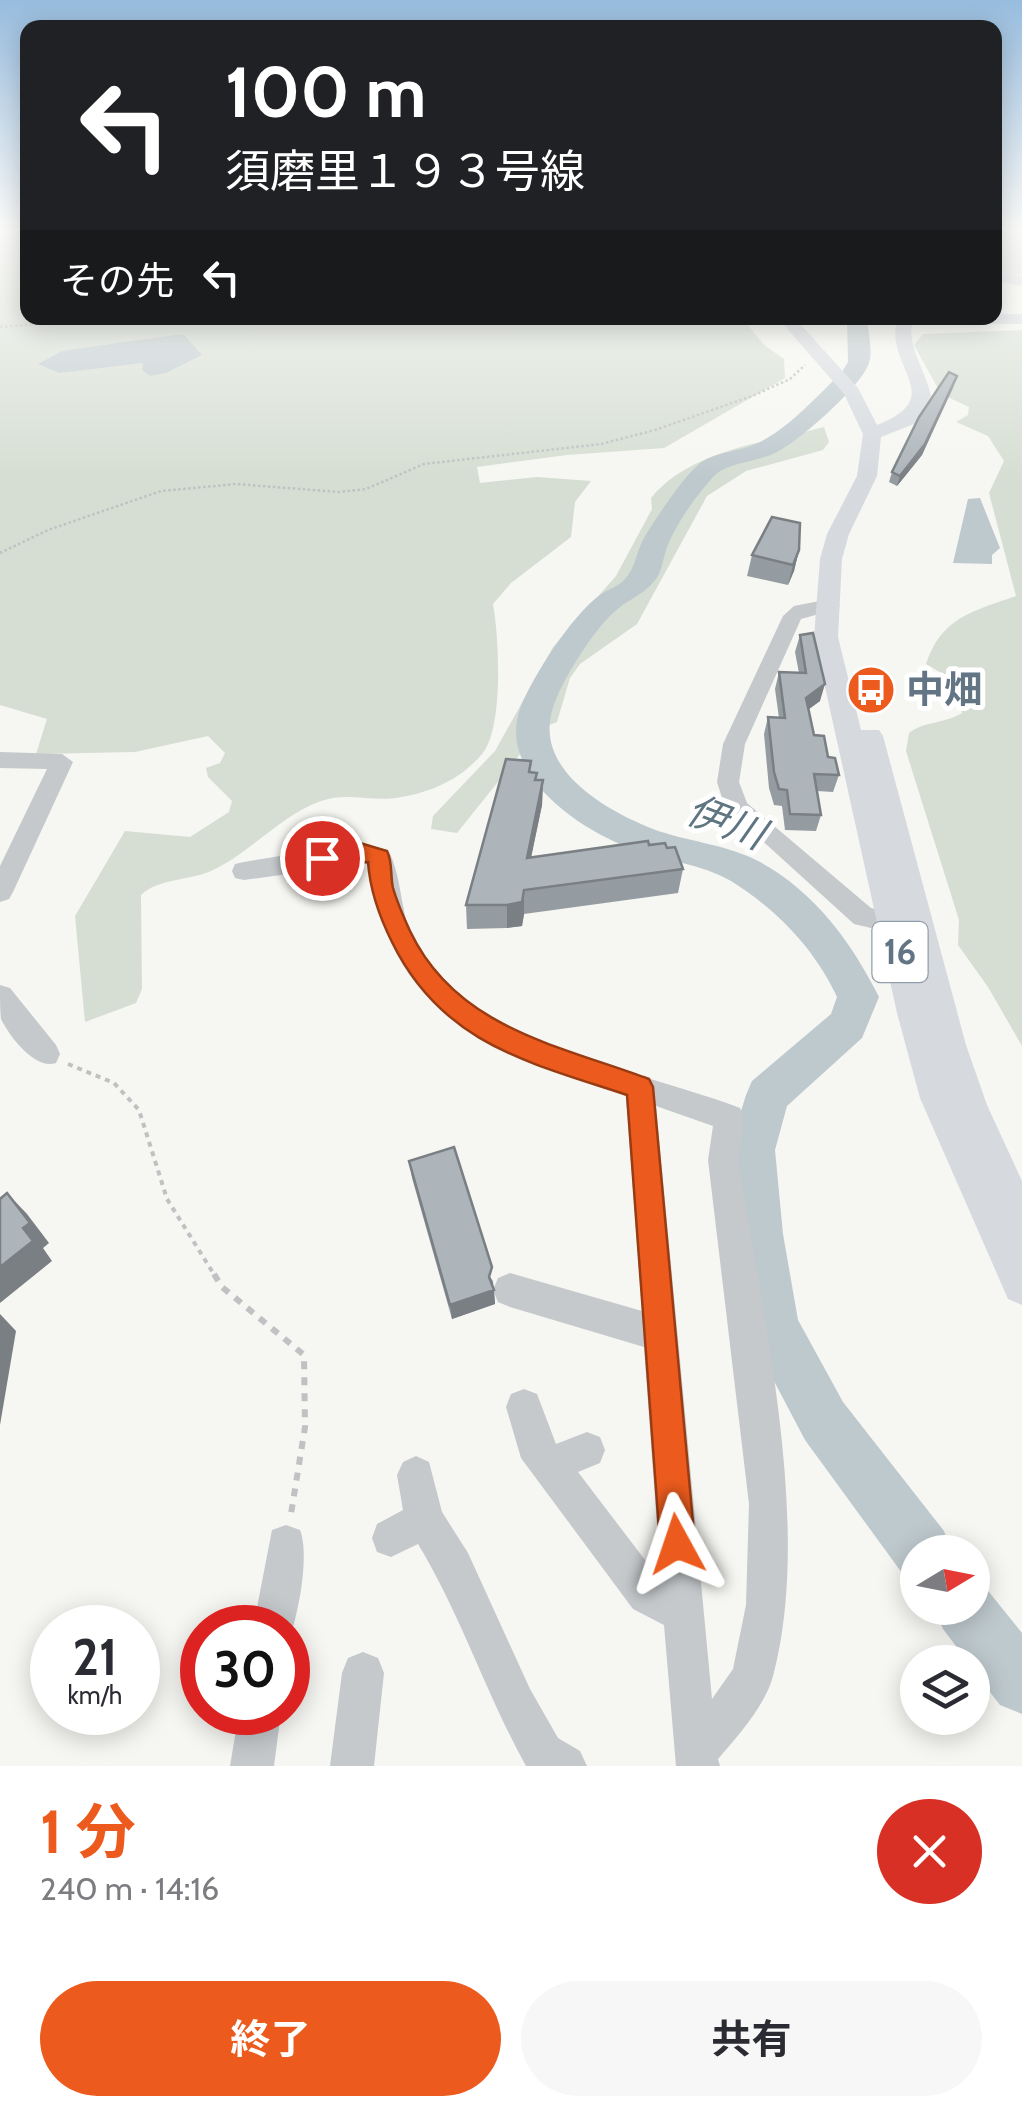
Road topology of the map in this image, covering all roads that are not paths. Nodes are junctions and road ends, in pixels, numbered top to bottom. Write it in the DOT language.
graph roads {
  1 [pos="792,325"];
  2 [pos="904,325"];
  3 [pos="872,434"];
  4 [pos="830,605"];
  5 [pos="0,760"];
  6 [pos="244,870"];
  7 [pos="0,892"];
  8 [pos="906,926"];
  9 [pos="0,996"];
  10 [pos="46,1054"];
  11 [pos="640,1087"];
  12 [pos="1022,1221"];
  13 [pos="1022,1285"];
  14 [pos="510,1290"];
  15 [pos="660,1334"];
  16 [pos="524,1407"];
  17 [pos="587,1450"];
  18 [pos="549,1464"];
  19 [pos="416,1475"];
  20 [pos="286,1544"];
  21 [pos="277,1605"];
  22 [pos="683,1614"];
  23 [pos="362,1673"];
  24 [pos="257,1735"];
  25 [pos="696,1759"];
  26 [pos="252,1766"];
  27 [pos="352,1766"];
  28 [pos="565,1766"];
  1 -- 3 [label="main road"];
  2 -- 3 [label="main road"];
  3 -- 4 [label="main road, 16"];
  4 -- 8 [label="main road, 16"];
  4 -- 8 [label="street"];
  5 -- 7 [label="street"];
  6 -- 11 [label="street"];
  8 -- 12 [label="main road, 16"];
  8 -- 13 [label="main road, 16"];
  9 -- 10 [label="street"];
  11 -- 15 [label="street"];
  11 -- 25 [label="street"];
  14 -- 15 [label="street"];
  15 -- 22 [label="street"];
  16 -- 18 [label="street"];
  17 -- 18 [label="street"];
  18 -- 22 [label="street"];
  19 -- 28 [label="street"];
  20 -- 21 [label="street"];
  22 -- 25 [label="street"];
  23 -- 27 [label="street"];
  24 -- 26 [label="street"];
}
